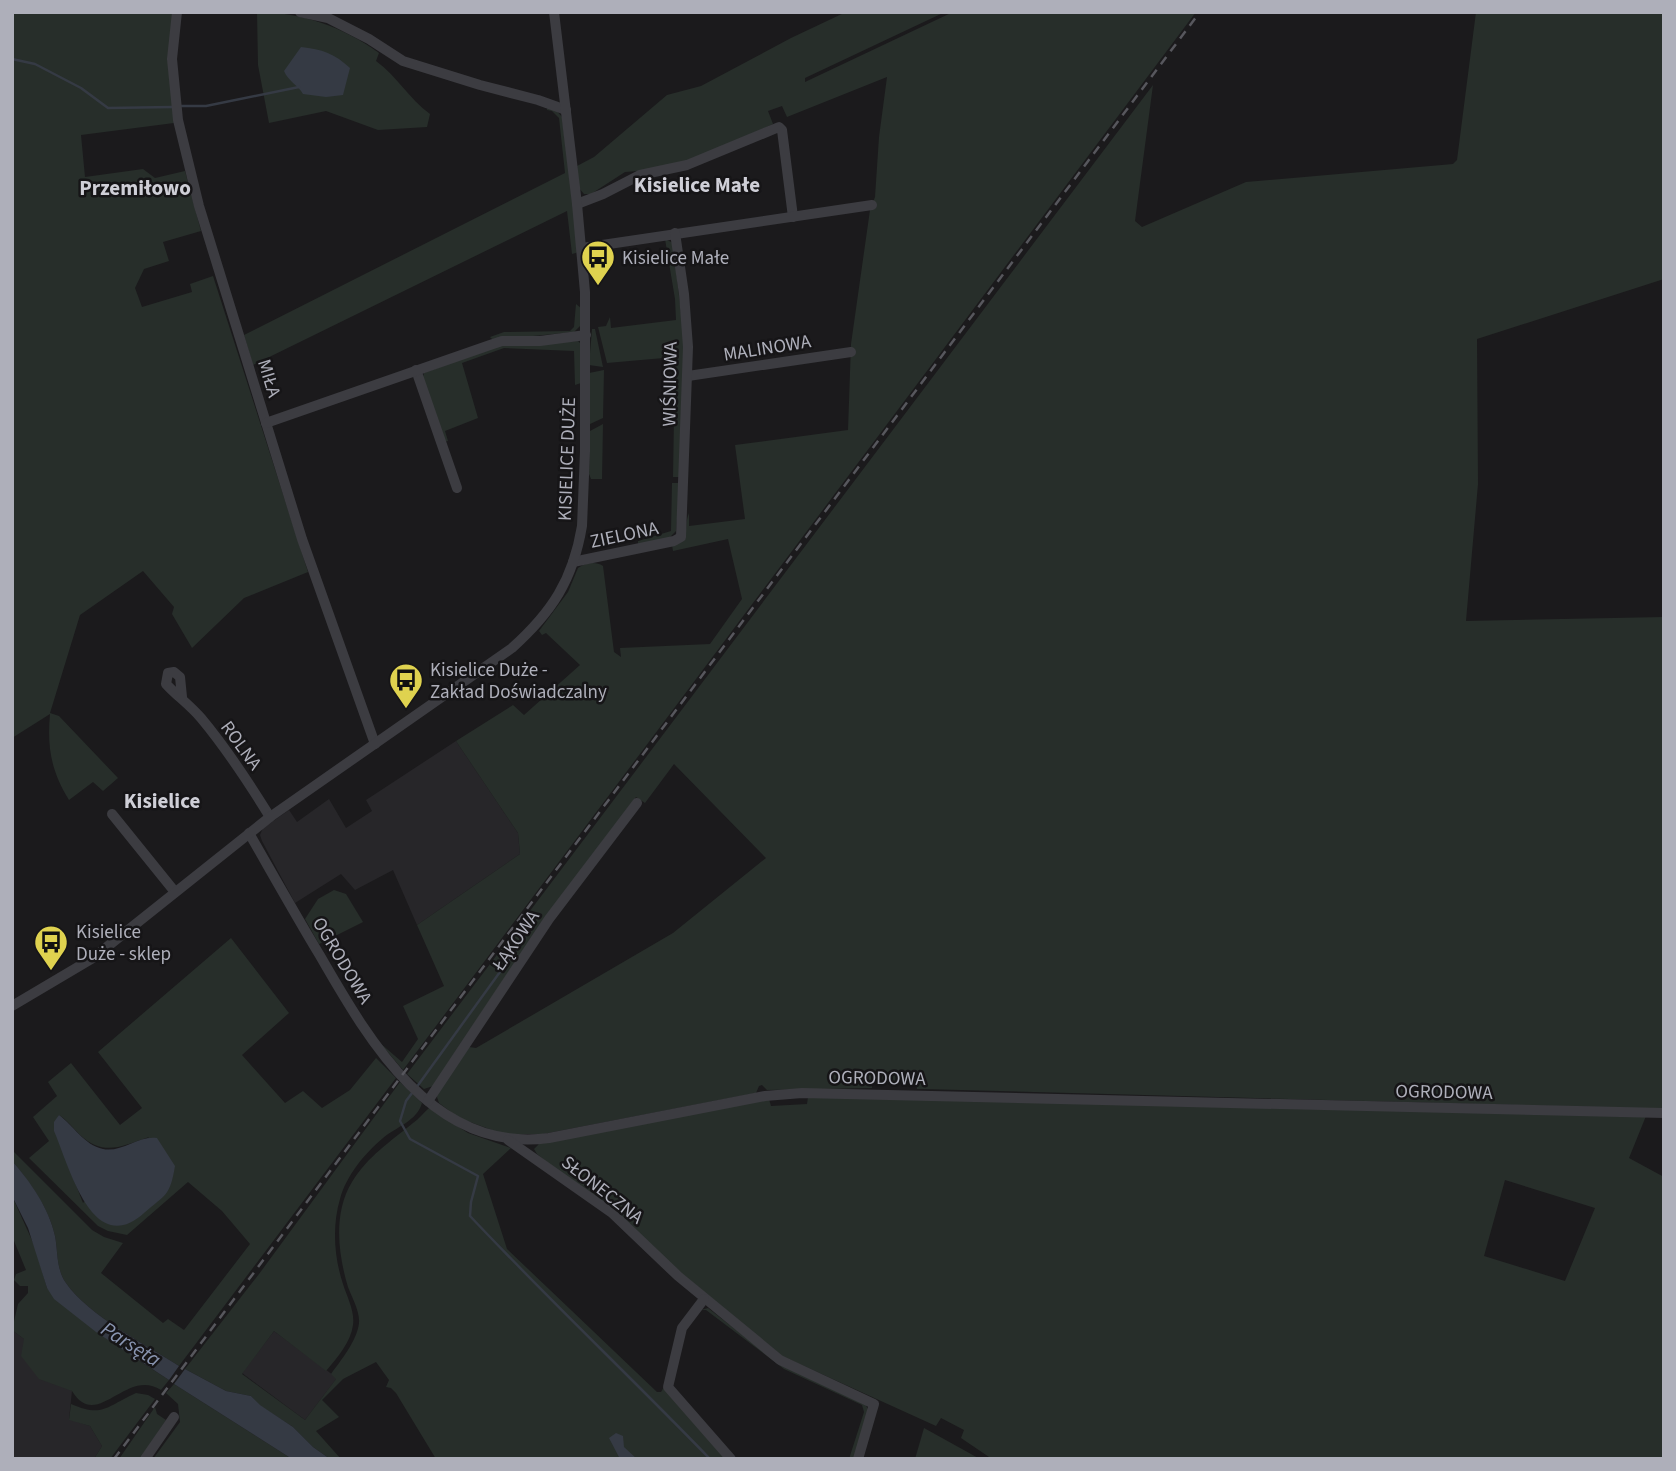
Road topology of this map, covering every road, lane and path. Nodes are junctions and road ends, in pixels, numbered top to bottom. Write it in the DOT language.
graph roads {
  1 [pos="177,12"];
  2 [pos="300,12"];
  3 [pos="554,12"];
  4 [pos="566,110"];
  5 [pos="578,204"];
  6 [pos="872,205"];
  7 [pos="793,217"];
  8 [pos="675,233"];
  9 [pos="582,248"];
  10 [pos="586,335"];
  11 [pos="851,352"];
  12 [pos="416,370"];
  13 [pos="688,376"];
  14 [pos="265,423"];
  15 [pos="457,488"];
  16 [pos="681,537"];
  17 [pos="573,562"];
  18 [pos="182,697"];
  19 [pos="375,744"];
  20 [pos="637,803"];
  21 [pos="112,814"];
  22 [pos="270,817"];
  23 [pos="249,833"];
  24 [pos="175,892"];
  25 [pos="12,1006"];
  26 [pos="428,1101"];
  27 [pos="1664,1114"];
  28 [pos="508,1140"];
  29 [pos="704,1299"];
  30 [pos="174,1417"];
  31 [pos="145,1459"];
  32 [pos="731,1459"];
  33 [pos="858,1459"];
  1 -- 14 [label="street, MIŁA"];
  2 -- 4 [label="street"];
  3 -- 4 [label="street, KISIELICE DUŻE"];
  4 -- 5 [label="street, KISIELICE DUŻE"];
  5 -- 7 [label="street"];
  5 -- 9 [label="street, KISIELICE DUŻE"];
  6 -- 7 [label="street"];
  7 -- 8 [label="street"];
  8 -- 9 [label="street"];
  8 -- 13 [label="street, WIŚNIOWA"];
  9 -- 10 [label="street, KISIELICE DUŻE"];
  10 -- 12 [label="street"];
  10 -- 17 [label="street, KISIELICE DUŻE"];
  11 -- 13 [label="street, MALINOWA"];
  12 -- 14 [label="street"];
  12 -- 15 [label="street"];
  13 -- 16 [label="street, WIŚNIOWA"];
  14 -- 19 [label="street, MIŁA"];
  16 -- 17 [label="street, ZIELONA"];
  17 -- 19 [label="street, KISIELICE DUŻE"];
  18 -- 22 [label="street, ROLNA"];
  19 -- 22 [label="street, KISIELICE DUŻE"];
  20 -- 26 [label="street, ŁĄKOWA"];
  21 -- 24 [label="street"];
  22 -- 23 [label="street, KISIELICE DUŻE"];
  23 -- 24 [label="street, KISIELICE DUŻE"];
  23 -- 26 [label="street, OGRODOWA"];
  24 -- 25 [label="street, KISIELICE DUŻE"];
  26 -- 28 [label="street, OGRODOWA"];
  27 -- 28 [label="street, OGRODOWA"];
  28 -- 29 [label="street, SŁONECZNA"];
  29 -- 32 [label="street"];
  29 -- 33 [label="street, SŁONECZNA"];
  30 -- 31 [label="street"];
}
